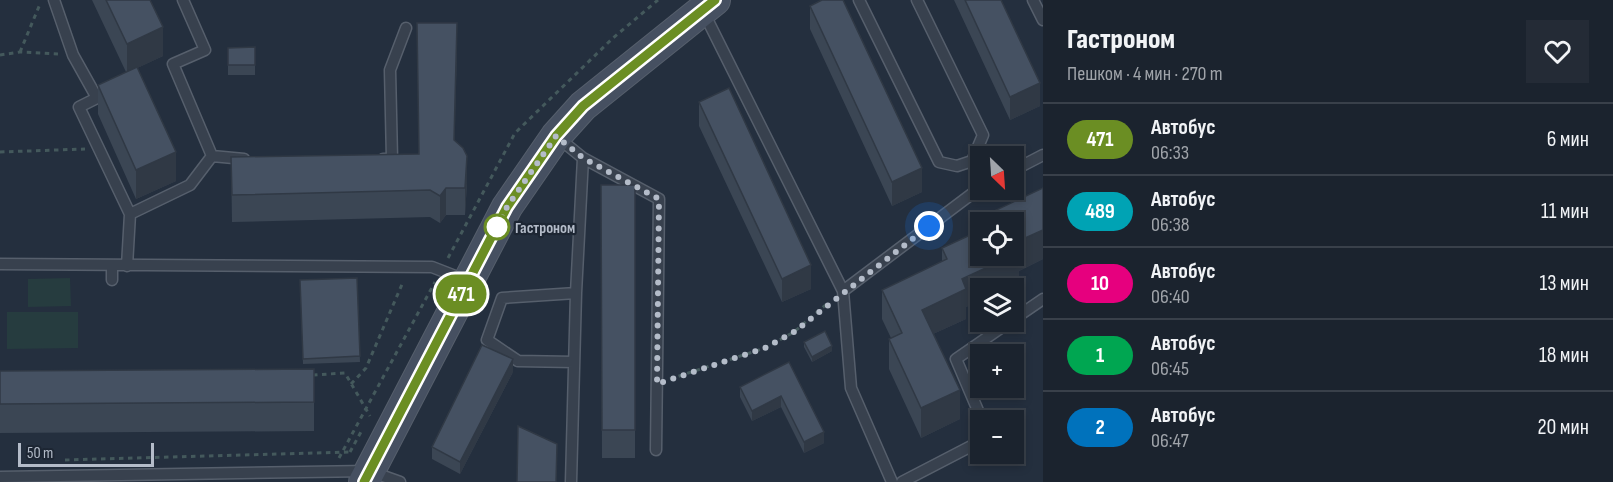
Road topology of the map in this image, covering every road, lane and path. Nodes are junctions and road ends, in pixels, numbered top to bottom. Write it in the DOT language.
graph roads {
  1 [pos="42,0"];
  2 [pos="54,0"];
  3 [pos="183,0"];
  4 [pos="859,0"];
  5 [pos="916,0"];
  6 [pos="1033,0"];
  7 [pos="708,5"];
  8 [pos="1043,20"];
  9 [pos="406,28"];
  10 [pos="20,52"];
  11 [pos="0,55"];
  12 [pos="73,55"];
  13 [pos="556,136"];
  14 [pos="99,148"];
  15 [pos="0,152"];
  16 [pos="1043,155"];
  17 [pos="212,156"];
  18 [pos="583,158"];
  19 [pos="260,159"];
  20 [pos="368,159"];
  21 [pos="1024,165"];
  22 [pos="970,195"];
  23 [pos="130,214"];
  24 [pos="0,264"];
  25 [pos="112,266"];
  26 [pos="127,266"];
  27 [pos="409,267"];
  28 [pos="112,280"];
  29 [pos="468,280"];
  30 [pos="843,291"];
  31 [pos="576,293"];
  32 [pos="1043,299"];
  33 [pos="1024,312"];
  34 [pos="995,332"];
  35 [pos="574,362"];
  36 [pos="311,375"];
  37 [pos="351,384"];
  38 [pos="657,384"];
  39 [pos="978,410"];
  40 [pos="970,447"];
  41 [pos="656,450"];
  42 [pos="59,460"];
  43 [pos="366,464"];
  44 [pos="0,477"];
  45 [pos="400,482"];
  46 [pos="571,482"];
  47 [pos="892,482"];
  48 [pos="902,482"];
  1 -- 10 [label="path"];
  2 -- 12 [label="lane"];
  3 -- 17 [label="lane"];
  4 -- 5 [label="lane"];
  6 -- 8 [label="lane"];
  7 -- 13 [label="main road"];
  7 -- 30 [label="lane"];
  9 -- 20 [label="lane"];
  10 -- 11 [label="path"];
  10 -- 12 [label="path"];
  12 -- 14 [label="lane"];
  13 -- 18 [label="lane"];
  13 -- 29 [label="main road"];
  14 -- 15 [label="path"];
  14 -- 23 [label="lane"];
  16 -- 21 [label="lane"];
  17 -- 19 [label="lane"];
  17 -- 23 [label="lane"];
  18 -- 31 [label="lane"];
  18 -- 38 [label="lane"];
  22 -- 30 [label="lane"];
  23 -- 26 [label="lane"];
  24 -- 25 [label="lane"];
  25 -- 26 [label="lane"];
  25 -- 28 [label="lane"];
  26 -- 27 [label="lane"];
  27 -- 29 [label="lane"];
  27 -- 37 [label="path"];
  29 -- 43 [label="main road"];
  30 -- 38 [label="path"];
  30 -- 47 [label="lane"];
  31 -- 35 [label="lane"];
  31 -- 35 [label="lane"];
  32 -- 33 [label="lane"];
  34 -- 39 [label="lane"];
  35 -- 46 [label="lane"];
  36 -- 37 [label="path"];
  37 -- 43 [label="path"];
  38 -- 41 [label="lane"];
  40 -- 48 [label="lane"];
  42 -- 43 [label="path"];
  43 -- 44 [label="lane"];
  43 -- 45 [label="lane"];
}
